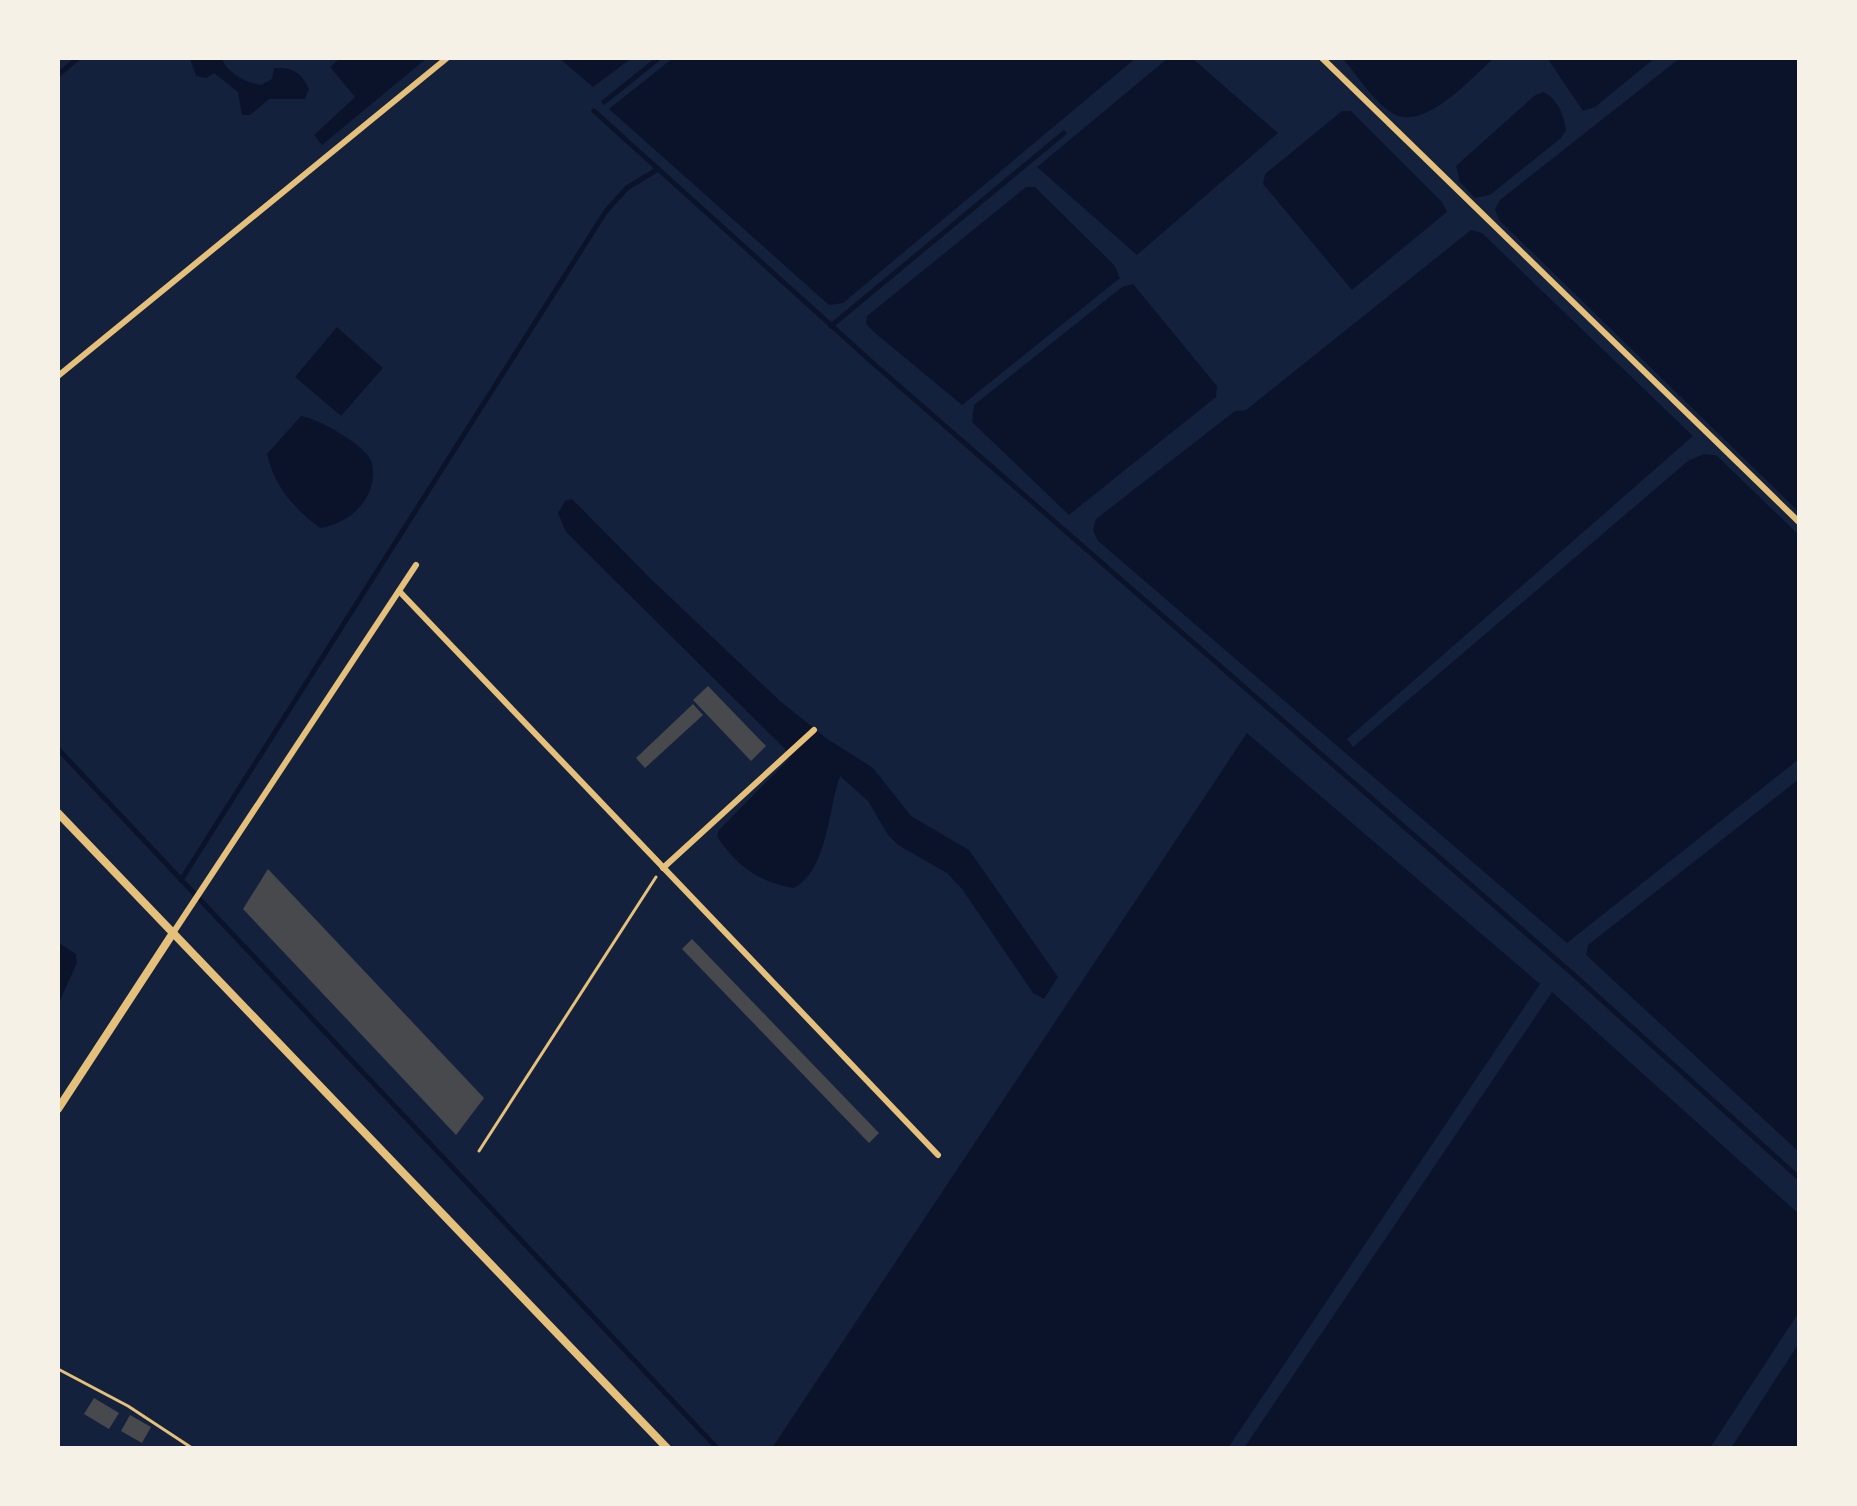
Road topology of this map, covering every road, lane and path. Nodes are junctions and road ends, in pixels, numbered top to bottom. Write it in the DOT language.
graph roads {
  1 [pos="447,58"];
  2 [pos="1322,58"];
  3 [pos="58,376"];
  4 [pos="1799,522"];
  5 [pos="416,565"];
  6 [pos="399,591"];
  7 [pos="814,730"];
  8 [pos="58,813"];
  9 [pos="663,868"];
  10 [pos="173,933"];
  11 [pos="58,1109"];
  12 [pos="479,1151"];
  13 [pos="938,1155"];
  14 [pos="58,1369"];
  15 [pos="192,1448"];
  16 [pos="667,1448"];
  1 -- 3 [label="lane"];
  2 -- 4 [label="lane"];
  5 -- 6 [label="lane"];
  6 -- 9 [label="lane"];
  6 -- 10 [label="lane"];
  7 -- 9 [label="lane"];
  8 -- 10 [label="street"];
  9 -- 12 [label="path"];
  9 -- 13 [label="lane"];
  10 -- 11 [label="street"];
  10 -- 16 [label="street"];
  14 -- 15 [label="path"];
}
